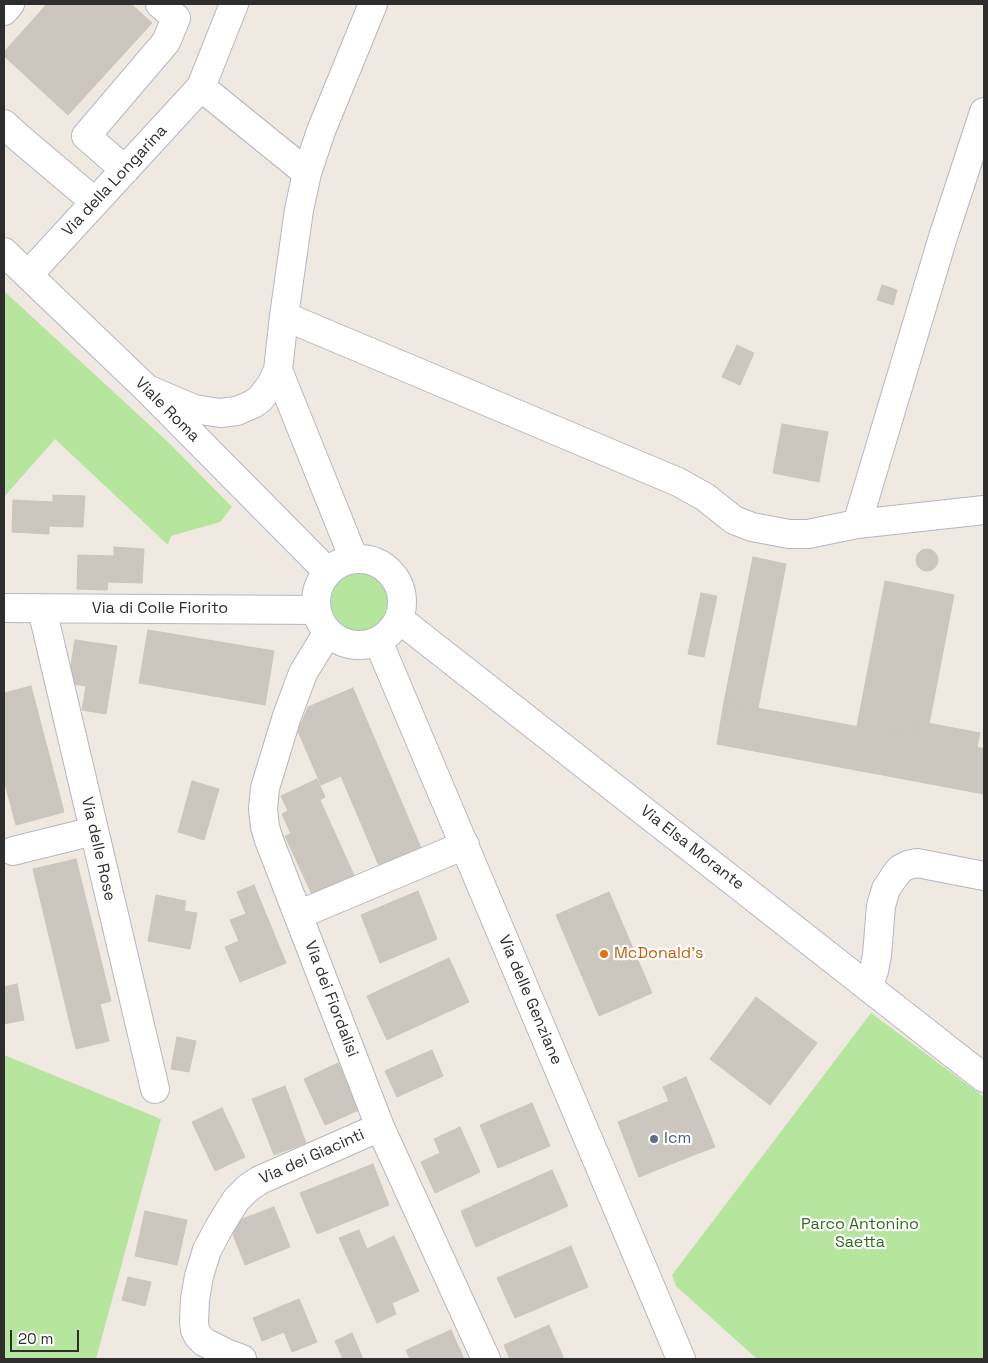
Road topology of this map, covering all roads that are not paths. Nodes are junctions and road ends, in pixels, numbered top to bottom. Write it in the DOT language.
graph roads {
  1 [pos="10,4"];
  2 [pos="160,4"];
  3 [pos="234,4"];
  4 [pos="373,4"];
  5 [pos="4,11"];
  6 [pos="202,87"];
  7 [pos="984,112"];
  8 [pos="4,124"];
  9 [pos="125,170"];
  10 [pos="307,173"];
  11 [pos="95,202"];
  12 [pos="4,252"];
  13 [pos="28,275"];
  14 [pos="284,316"];
  15 [pos="278,370"];
  16 [pos="147,389"];
  17 [pos="984,510"];
  18 [pos="857,524"];
  19 [pos="354,559"];
  20 [pos="328,572"];
  21 [pos="4,608"];
  22 [pos="42,609"];
  23 [pos="399,618"];
  24 [pos="322,621"];
  25 [pos="378,641"];
  26 [pos="94,831"];
  27 [pos="465,845"];
  28 [pos="13,851"];
  29 [pos="984,876"];
  30 [pos="298,915"];
  31 [pos="868,986"];
  32 [pos="984,1078"];
  33 [pos="155,1089"];
  34 [pos="380,1127"];
  35 [pos="242,1359"];
  36 [pos="486,1359"];
  37 [pos="681,1359"];
  1 -- 5 [label="street"];
  2 -- 9 [label="street"];
  3 -- 6 [label="street, Via della Longarina"];
  4 -- 10 [label="street"];
  6 -- 9 [label="street, Via della Longarina"];
  6 -- 10 [label="street"];
  7 -- 18 [label="street"];
  8 -- 11 [label="street"];
  9 -- 11 [label="street, Via della Longarina"];
  10 -- 14 [label="street"];
  11 -- 13 [label="street, Via della Longarina"];
  12 -- 13 [label="street, Viale Roma"];
  13 -- 16 [label="street, Viale Roma"];
  14 -- 15 [label="street"];
  14 -- 18 [label="street"];
  15 -- 16 [label="street"];
  15 -- 19 [label="street"];
  16 -- 20 [label="street, Viale Roma"];
  17 -- 18 [label="street"];
  19 -- 20 [label="street"];
  19 -- 23 [label="street"];
  20 -- 24 [label="street"];
  21 -- 22 [label="street, Via di Colle Fiorito"];
  22 -- 24 [label="street, Via di Colle Fiorito"];
  22 -- 26 [label="street, Via delle Rose"];
  23 -- 25 [label="street"];
  23 -- 31 [label="street, Via Elsa Morante"];
  24 -- 25 [label="street"];
  24 -- 30 [label="street, Via dei Fiordalisi"];
  25 -- 27 [label="street, Via delle Genziane"];
  26 -- 28 [label="street"];
  26 -- 33 [label="street, Via delle Rose"];
  27 -- 30 [label="street"];
  27 -- 37 [label="street, Via delle Genziane"];
  29 -- 31 [label="street"];
  30 -- 34 [label="street, Via dei Fiordalisi"];
  31 -- 32 [label="street, Via Elsa Morante"];
  34 -- 35 [label="street, Via dei Giacinti"];
  34 -- 36 [label="street, Via dei Fiordalisi"];
}
